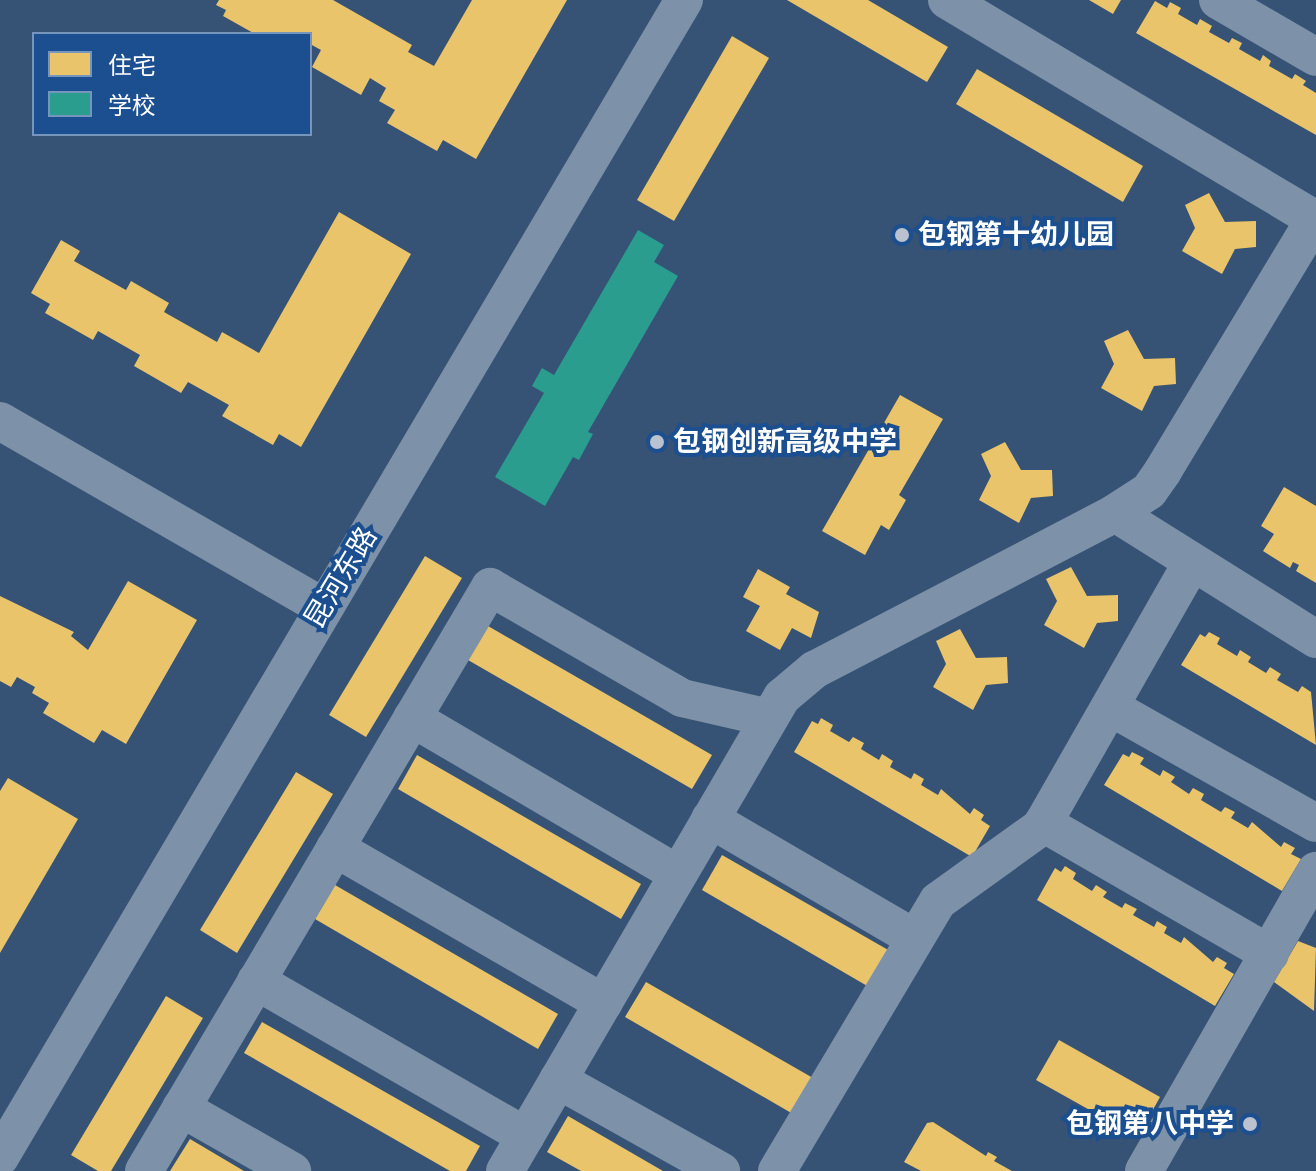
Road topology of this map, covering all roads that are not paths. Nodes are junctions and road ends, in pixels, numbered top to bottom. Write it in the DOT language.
graph roads {
  1 [pos="684,0"];
  2 [pos="947,0"];
  3 [pos="1218,0"];
  4 [pos="1316,57"];
  5 [pos="1315,218"];
  6 [pos="0,421"];
  7 [pos="1115,513"];
  8 [pos="1191,564"];
  9 [pos="324,607"];
  10 [pos="1316,639"];
  11 [pos="1110,707"];
  12 [pos="412,718"];
  13 [pos="769,718"];
  14 [pos="710,819"];
  15 [pos="1043,823"];
  16 [pos="1316,823"];
  17 [pos="335,848"];
  18 [pos="1316,871"];
  19 [pos="678,874"];
  20 [pos="913,937"];
  21 [pos="1270,954"];
  22 [pos="256,981"];
  23 [pos="603,1003"];
  24 [pos="558,1080"];
  25 [pos="181,1108"];
  26 [pos="526,1136"];
  27 [pos="0,1157"];
  28 [pos="144,1171"];
  29 [pos="292,1171"];
  30 [pos="505,1171"];
  31 [pos="721,1171"];
  32 [pos="777,1171"];
  33 [pos="1144,1171"];
  1 -- 9 [label="street, 昆河东路"];
  2 -- 5 [label="street"];
  3 -- 4 [label="street"];
  5 -- 7 [label="street"];
  6 -- 9 [label="street"];
  7 -- 8 [label="street"];
  7 -- 13 [label="street"];
  8 -- 10 [label="street"];
  8 -- 11 [label="street"];
  9 -- 27 [label="street, 昆河东路"];
  11 -- 15 [label="street"];
  11 -- 16 [label="street"];
  12 -- 13 [label="street"];
  12 -- 17 [label="street"];
  12 -- 19 [label="street"];
  13 -- 14 [label="street"];
  14 -- 19 [label="street"];
  14 -- 20 [label="street"];
  15 -- 20 [label="street"];
  15 -- 21 [label="street"];
  17 -- 22 [label="street"];
  17 -- 23 [label="street"];
  18 -- 21 [label="street"];
  19 -- 23 [label="street"];
  20 -- 32 [label="street"];
  21 -- 33 [label="street"];
  22 -- 25 [label="street"];
  22 -- 26 [label="street"];
  23 -- 24 [label="street"];
  24 -- 26 [label="street"];
  24 -- 31 [label="street"];
  25 -- 28 [label="street"];
  25 -- 29 [label="street"];
  26 -- 30 [label="street"];
}
